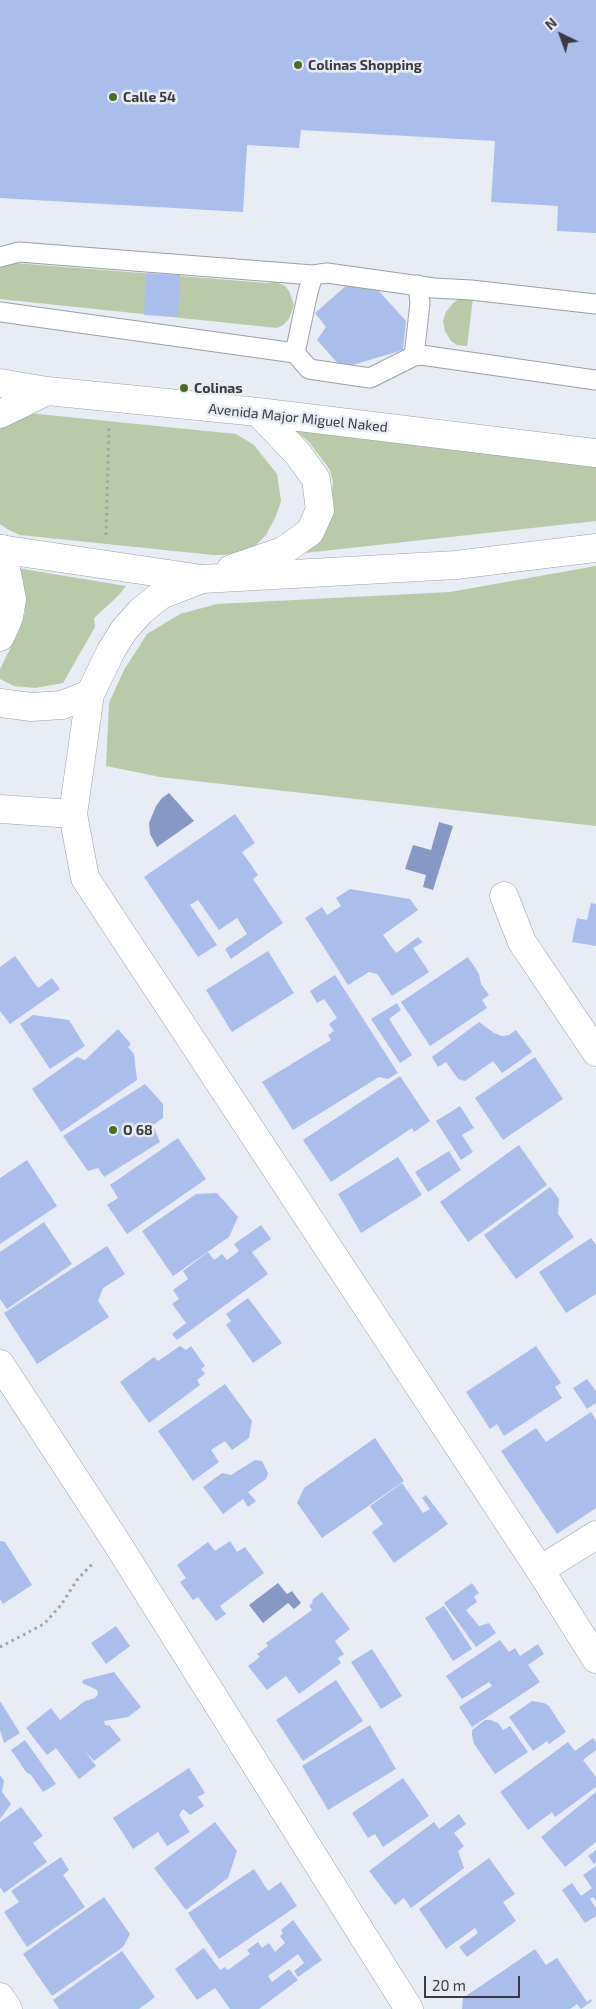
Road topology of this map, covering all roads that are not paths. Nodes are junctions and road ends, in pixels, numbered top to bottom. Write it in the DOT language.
graph roads {
  1 [pos="0,257"];
  2 [pos="313,275"];
  3 [pos="418,285"];
  4 [pos="596,304"];
  5 [pos="0,312"];
  6 [pos="295,353"];
  7 [pos="414,356"];
  8 [pos="596,380"];
  9 [pos="0,383"];
  10 [pos="47,391"];
  11 [pos="258,412"];
  12 [pos="0,414"];
  13 [pos="596,453"];
  14 [pos="596,548"];
  15 [pos="1,549"];
  16 [pos="202,580"];
  17 [pos="0,637"];
  18 [pos="90,694"];
  19 [pos="0,703"];
  20 [pos="0,809"];
  21 [pos="72,814"];
  22 [pos="504,896"];
  23 [pos="596,1052"];
  24 [pos="0,1364"];
  25 [pos="596,1535"];
  26 [pos="540,1570"];
  27 [pos="596,1659"];
  28 [pos="0,1996"];
  29 [pos="8,2009"];
  30 [pos="409,2009"];
  1 -- 2 [label="lane"];
  2 -- 3 [label="lane"];
  2 -- 6 [label="lane"];
  3 -- 4 [label="lane"];
  3 -- 7 [label="lane"];
  5 -- 6 [label="lane"];
  6 -- 7 [label="lane"];
  7 -- 8 [label="lane"];
  9 -- 10 [label="street, Avenida Major Miguel Naked"];
  10 -- 11 [label="street, Avenida Major Miguel Naked"];
  10 -- 12 [label="street"];
  11 -- 13 [label="street, Avenida Major Miguel Naked"];
  11 -- 16 [label="street"];
  14 -- 16 [label="street"];
  15 -- 16 [label="street"];
  15 -- 17 [label="street"];
  16 -- 18 [label="street"];
  18 -- 19 [label="street"];
  18 -- 21 [label="street"];
  20 -- 21 [label="street"];
  21 -- 26 [label="street"];
  22 -- 23 [label="street"];
  24 -- 30 [label="street"];
  25 -- 26 [label="street"];
  26 -- 27 [label="street"];
  28 -- 29 [label="street"];
}
